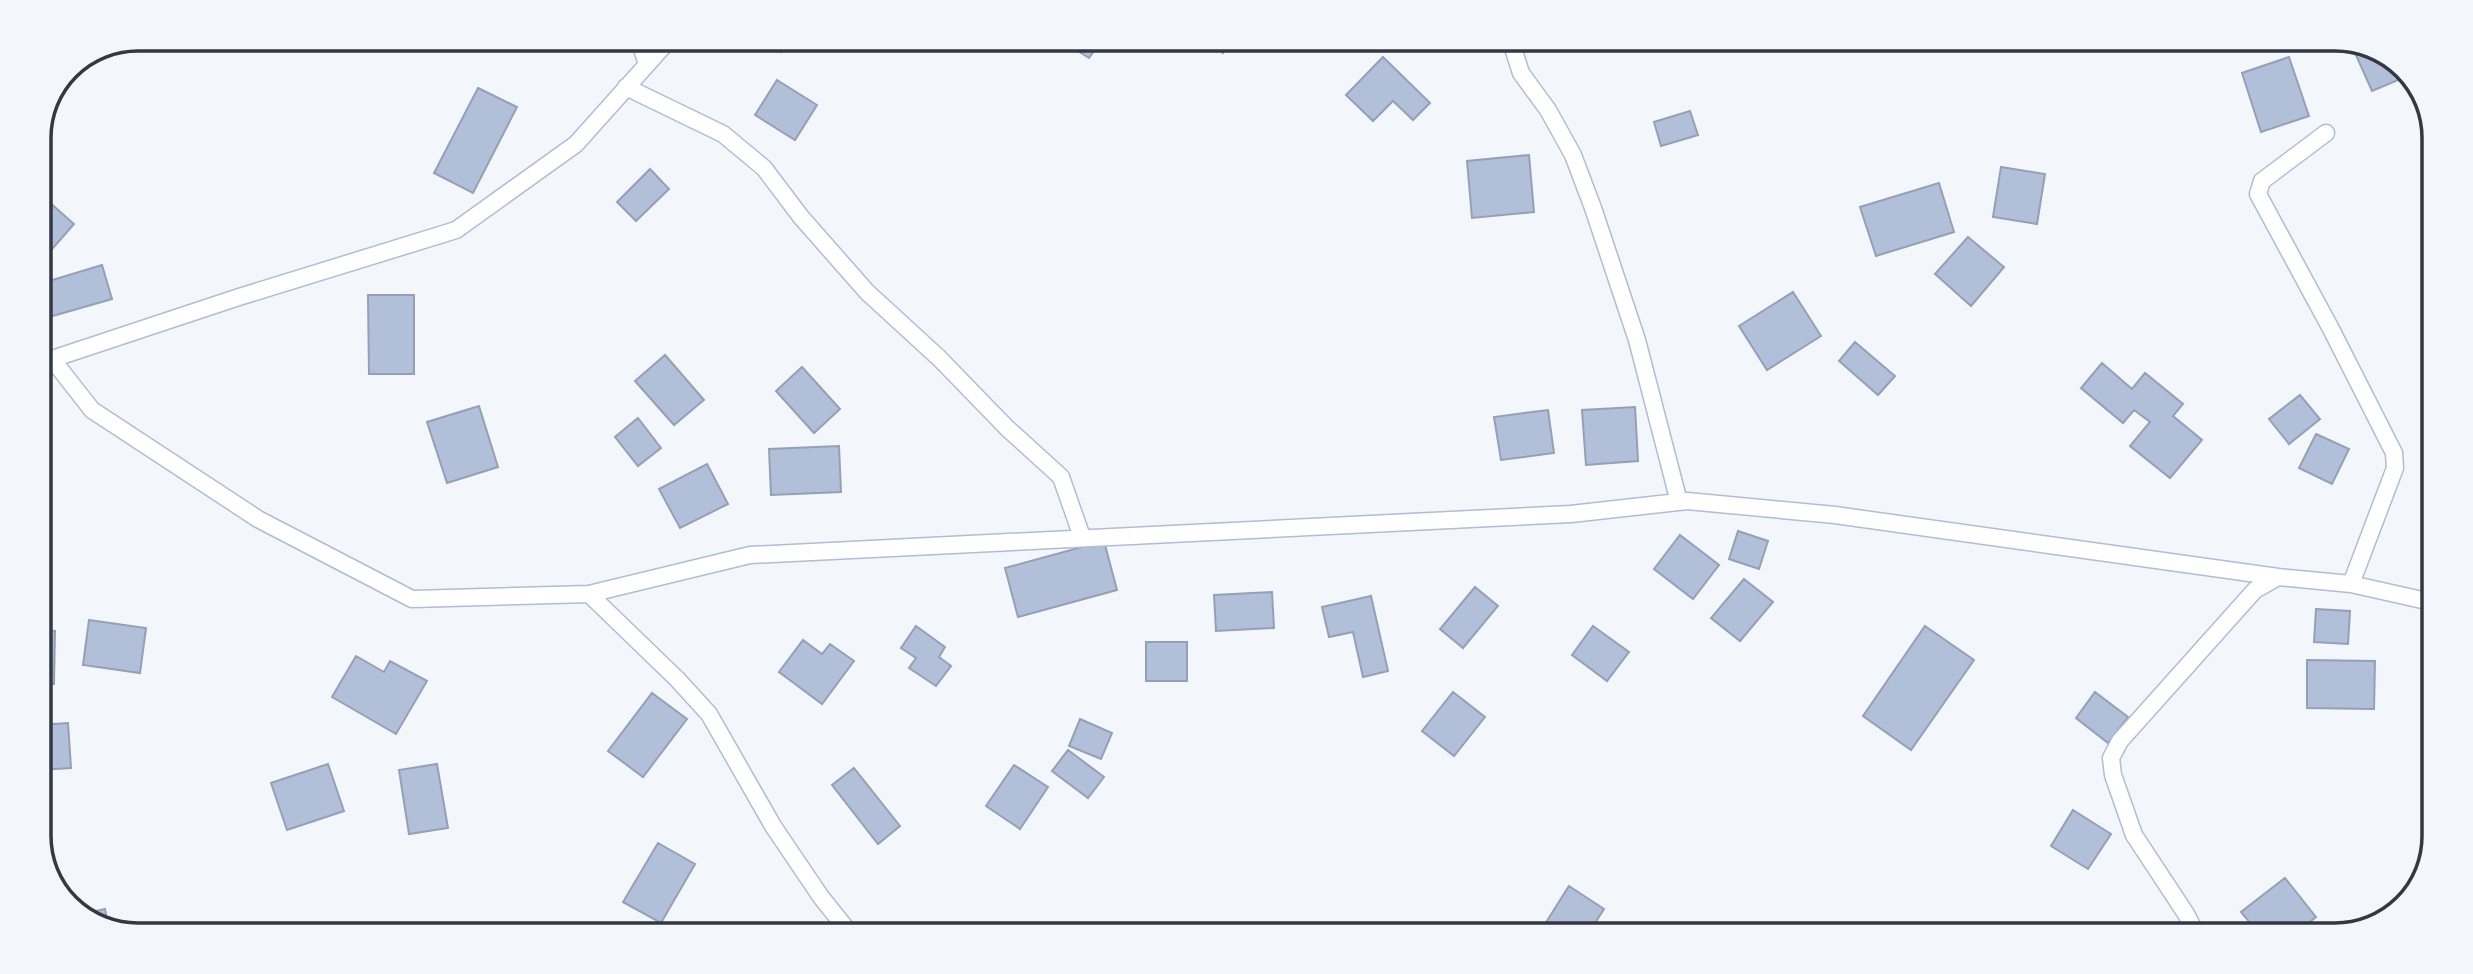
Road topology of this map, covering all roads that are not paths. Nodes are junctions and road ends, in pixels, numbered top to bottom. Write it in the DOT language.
graph roads {
  1 [pos="643,51"];
  2 [pos="659,51"];
  3 [pos="1514,51"];
  4 [pos="647,64"];
  5 [pos="626,87"];
  6 [pos="2326,133"];
  7 [pos="51,356"];
  8 [pos="51,365"];
  9 [pos="1679,502"];
  10 [pos="1083,537"];
  11 [pos="2278,577"];
  12 [pos="2351,584"];
  13 [pos="589,594"];
  14 [pos="2422,600"];
  15 [pos="842,923"];
  16 [pos="2190,923"];
  1 -- 4 [label="street"];
  2 -- 4 [label="street"];
  3 -- 9 [label="street"];
  4 -- 5 [label="street"];
  5 -- 7 [label="street"];
  5 -- 10 [label="street"];
  6 -- 12 [label="street"];
  8 -- 13 [label="street"];
  9 -- 10 [label="street"];
  9 -- 11 [label="street"];
  10 -- 13 [label="street"];
  11 -- 12 [label="street"];
  11 -- 16 [label="street"];
  12 -- 14 [label="street"];
  13 -- 15 [label="street"];
}
